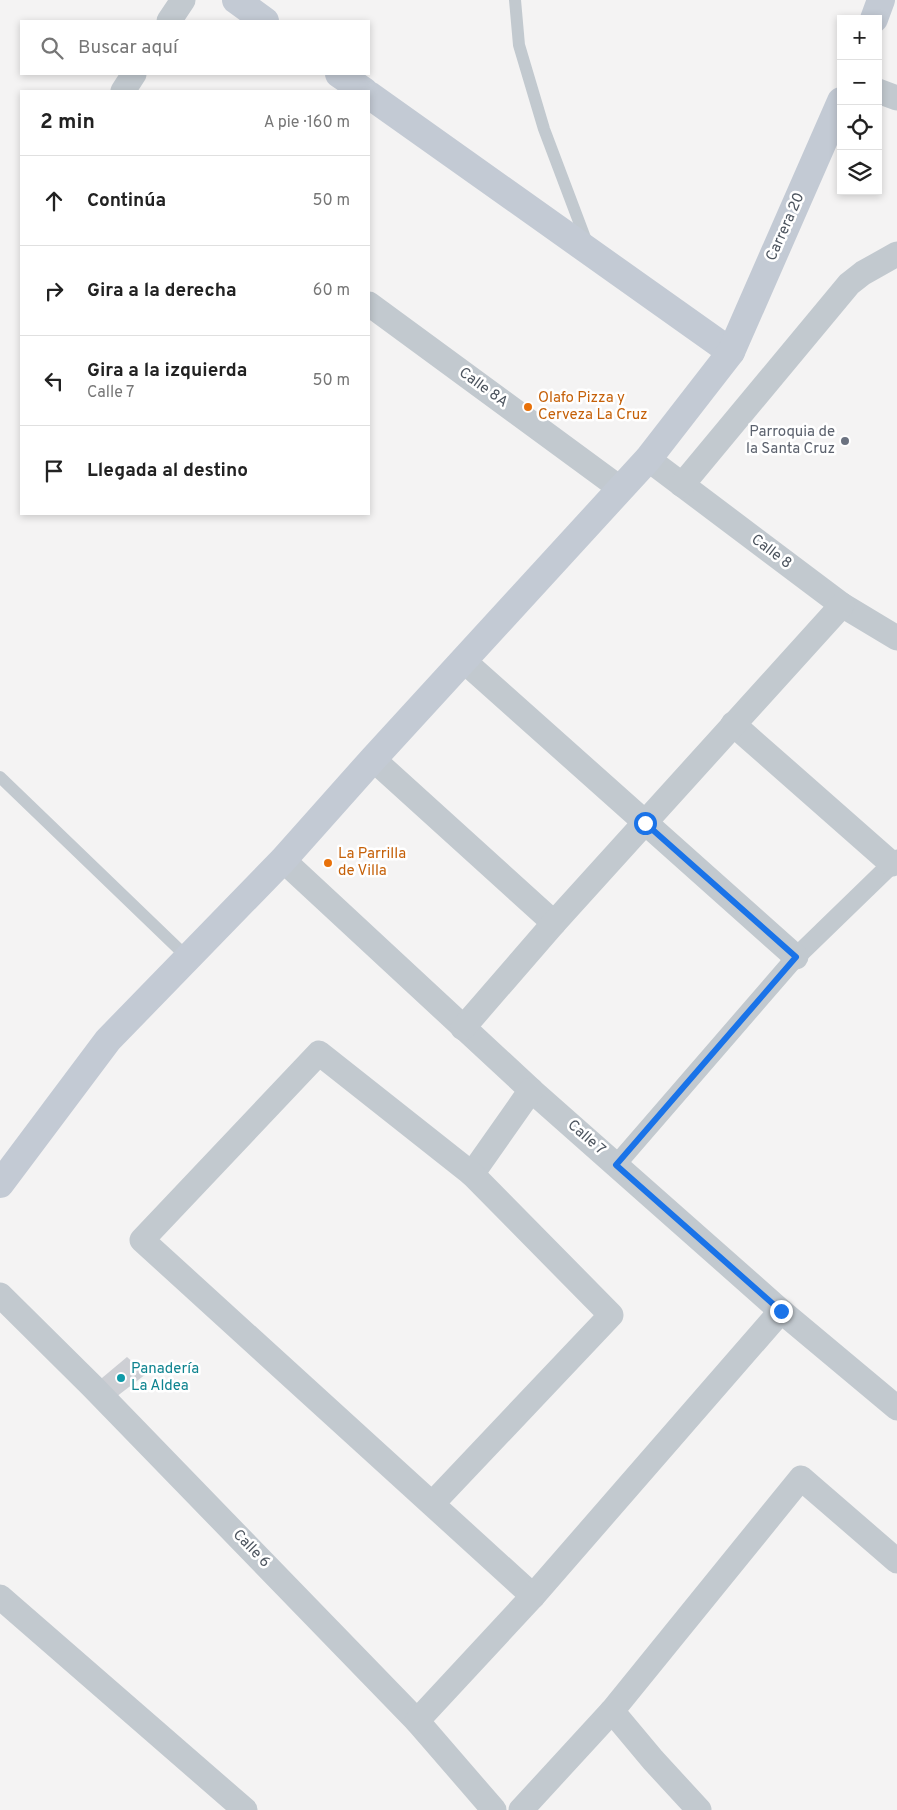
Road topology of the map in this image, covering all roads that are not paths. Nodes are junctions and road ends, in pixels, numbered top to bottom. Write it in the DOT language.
graph roads {
  1 [pos="183,0"];
  2 [pos="236,0"];
  3 [pos="515,0"];
  4 [pos="881,0"];
  5 [pos="875,15"];
  6 [pos="170,20"];
  7 [pos="265,20"];
  8 [pos="133,75"];
  9 [pos="340,75"];
  10 [pos="124,90"];
  11 [pos="363,90"];
  12 [pos="882,92"];
  13 [pos="370,96"];
  14 [pos="897,98"];
  15 [pos="839,105"];
  16 [pos="591,254"];
  17 [pos="897,254"];
  18 [pos="370,305"];
  19 [pos="731,352"];
  20 [pos="648,459"];
  21 [pos="682,485"];
  22 [pos="620,489"];
  23 [pos="842,605"];
  24 [pos="897,638"];
  25 [pos="464,661"];
  26 [pos="733,724"];
  27 [pos="373,759"];
  28 [pos="0,777"];
  29 [pos="645,823"];
  30 [pos="282,860"];
  31 [pos="894,861"];
  32 [pos="554,923"];
  33 [pos="796,957"];
  34 [pos="188,958"];
  35 [pos="463,1028"];
  36 [pos="531,1090"];
  37 [pos="616,1165"];
  38 [pos="472,1174"];
  39 [pos="0,1184"];
  40 [pos="0,1295"];
  41 [pos="781,1311"];
  42 [pos="897,1408"];
  43 [pos="432,1504"];
  44 [pos="897,1561"];
  45 [pos="533,1596"];
  46 [pos="0,1597"];
  47 [pos="612,1711"];
  48 [pos="417,1721"];
  49 [pos="245,1810"];
  50 [pos="494,1810"];
  51 [pos="521,1810"];
  52 [pos="699,1810"];
  1 -- 6 [label="street"];
  2 -- 7 [label="main road"];
  3 -- 16 [label="lane"];
  4 -- 5 [label="main road"];
  8 -- 10 [label="street"];
  9 -- 11 [label="main road"];
  12 -- 14 [label="street"];
  13 -- 16 [label="main road"];
  15 -- 19 [label="main road, Carrera 20"];
  16 -- 19 [label="main road"];
  17 -- 21 [label="street"];
  18 -- 22 [label="street, Calle 8A"];
  19 -- 20 [label="main road, Carrera 20"];
  20 -- 21 [label="street, Calle 8"];
  20 -- 22 [label="main road, Carrera 20"];
  21 -- 23 [label="street, Calle 8"];
  22 -- 25 [label="main road, Carrera 20"];
  23 -- 24 [label="street, Calle 8"];
  23 -- 26 [label="street"];
  25 -- 27 [label="main road, Carrera 20"];
  25 -- 29 [label="street"];
  26 -- 29 [label="street"];
  26 -- 31 [label="street"];
  27 -- 30 [label="main road, Carrera 20"];
  27 -- 32 [label="street"];
  28 -- 34 [label="lane"];
  29 -- 32 [label="street"];
  29 -- 33 [label="street"];
  30 -- 34 [label="main road, Carrera 20"];
  30 -- 35 [label="street, Calle 7"];
  31 -- 33 [label="street"];
  32 -- 35 [label="street"];
  33 -- 37 [label="street"];
  34 -- 39 [label="main road, Carrera 20"];
  35 -- 36 [label="street, Calle 7"];
  36 -- 37 [label="street, Calle 7"];
  36 -- 38 [label="street"];
  37 -- 41 [label="street, Calle 7"];
  38 -- 43 [label="street"];
  38 -- 43 [label="street"];
  40 -- 48 [label="street, Calle 6"];
  41 -- 42 [label="street, Calle 7"];
  41 -- 45 [label="street"];
  43 -- 45 [label="street"];
  44 -- 47 [label="street"];
  45 -- 48 [label="street"];
  46 -- 49 [label="street"];
  47 -- 51 [label="street"];
  47 -- 52 [label="street"];
  48 -- 50 [label="street, Calle 6"];
}
